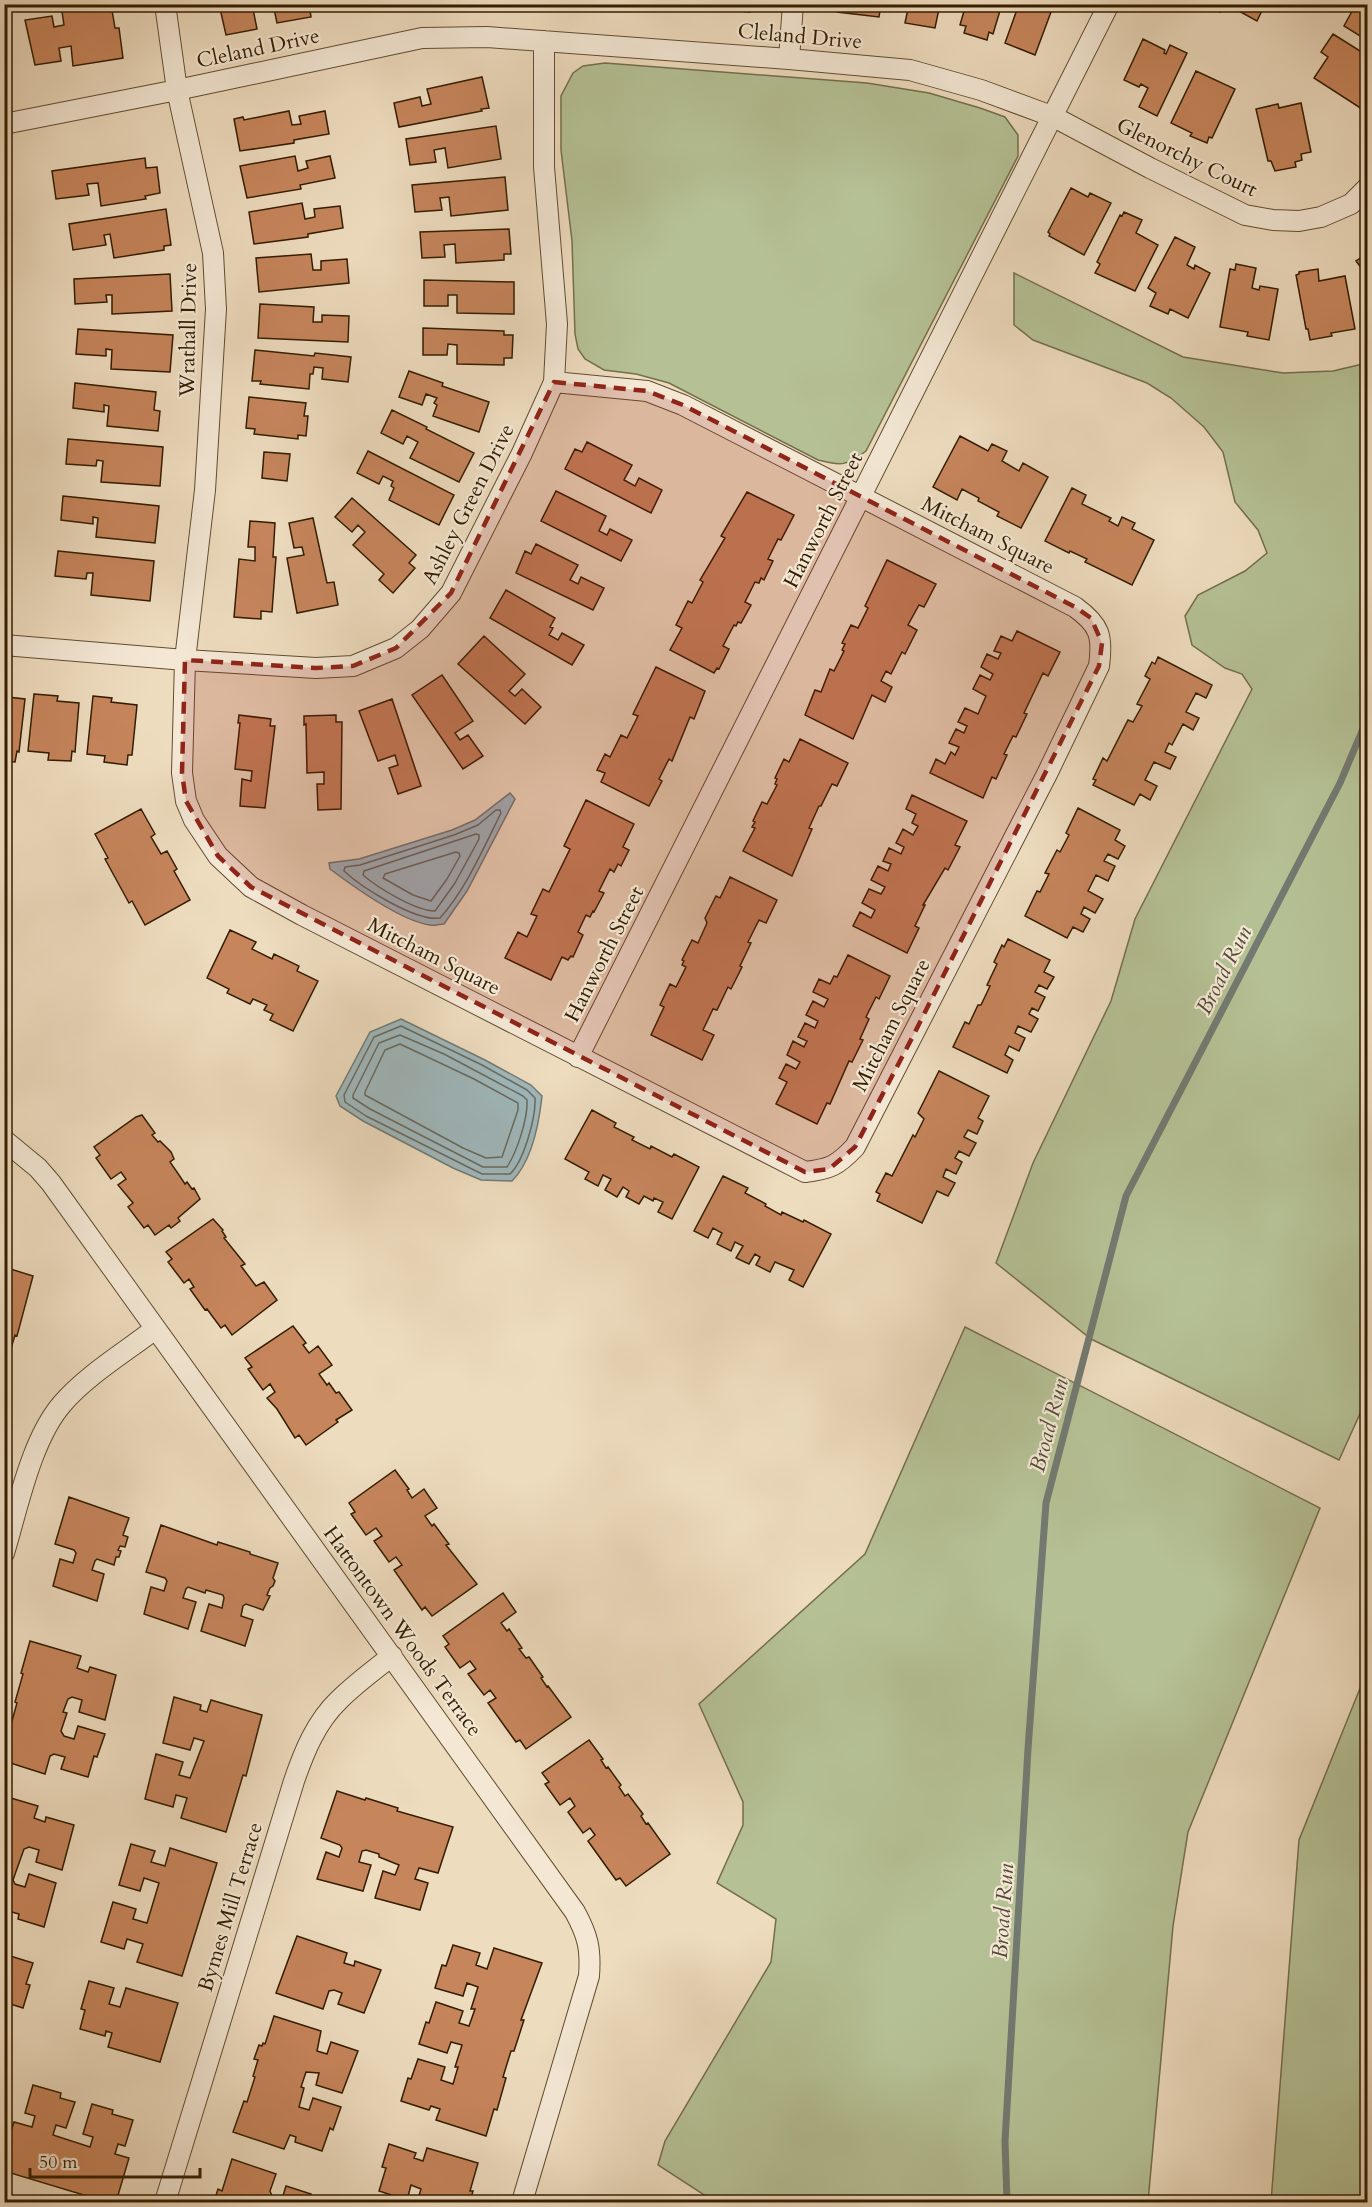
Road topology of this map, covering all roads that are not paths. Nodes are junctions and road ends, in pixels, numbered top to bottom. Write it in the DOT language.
graph roads {
  1 [pos="165,4"];
  2 [pos="793,4"];
  3 [pos="1110,4"];
  4 [pos="543,41"];
  5 [pos="789,59"];
  6 [pos="177,90"];
  7 [pos="1054,117"];
  8 [pos="4,124"];
  9 [pos="1368,187"];
  10 [pos="554,382"];
  11 [pos="862,496"];
  12 [pos="4,645"];
  13 [pos="185,660"];
  14 [pos="578,1057"];
  15 [pos="4,1140"];
  16 [pos="155,1329"];
  17 [pos="4,1553"];
  18 [pos="392,1656"];
  19 [pos="165,2202"];
  20 [pos="522,2202"];
  1 -- 6 [label="street, Wrathall Drive"];
  2 -- 5 [label="street"];
  3 -- 7 [label="street, Hanworth Street"];
  4 -- 5 [label="street, Cleland Drive"];
  4 -- 6 [label="street, Cleland Drive"];
  4 -- 10 [label="street, Ashley Green Drive"];
  5 -- 7 [label="street, Cleland Drive"];
  6 -- 8 [label="street, Cleland Drive"];
  6 -- 13 [label="street, Wrathall Drive"];
  7 -- 9 [label="street, Glenorchy Court"];
  7 -- 11 [label="street, Hanworth Street"];
  10 -- 11 [label="street, Mitcham Square"];
  10 -- 13 [label="street, Ashley Green Drive"];
  11 -- 14 [label="street, Hanworth Street"];
  11 -- 14 [label="street, Mitcham Square"];
  12 -- 13 [label="street, Ashley Green Drive"];
  13 -- 14 [label="street, Mitcham Square"];
  15 -- 16 [label="street, Hattontown Woods Terrace"];
  16 -- 17 [label="street"];
  16 -- 18 [label="street, Hattontown Woods Terrace"];
  18 -- 19 [label="street, Bymes Mill Terrace"];
  18 -- 20 [label="street, Hattontown Woods Terrace"];
}
